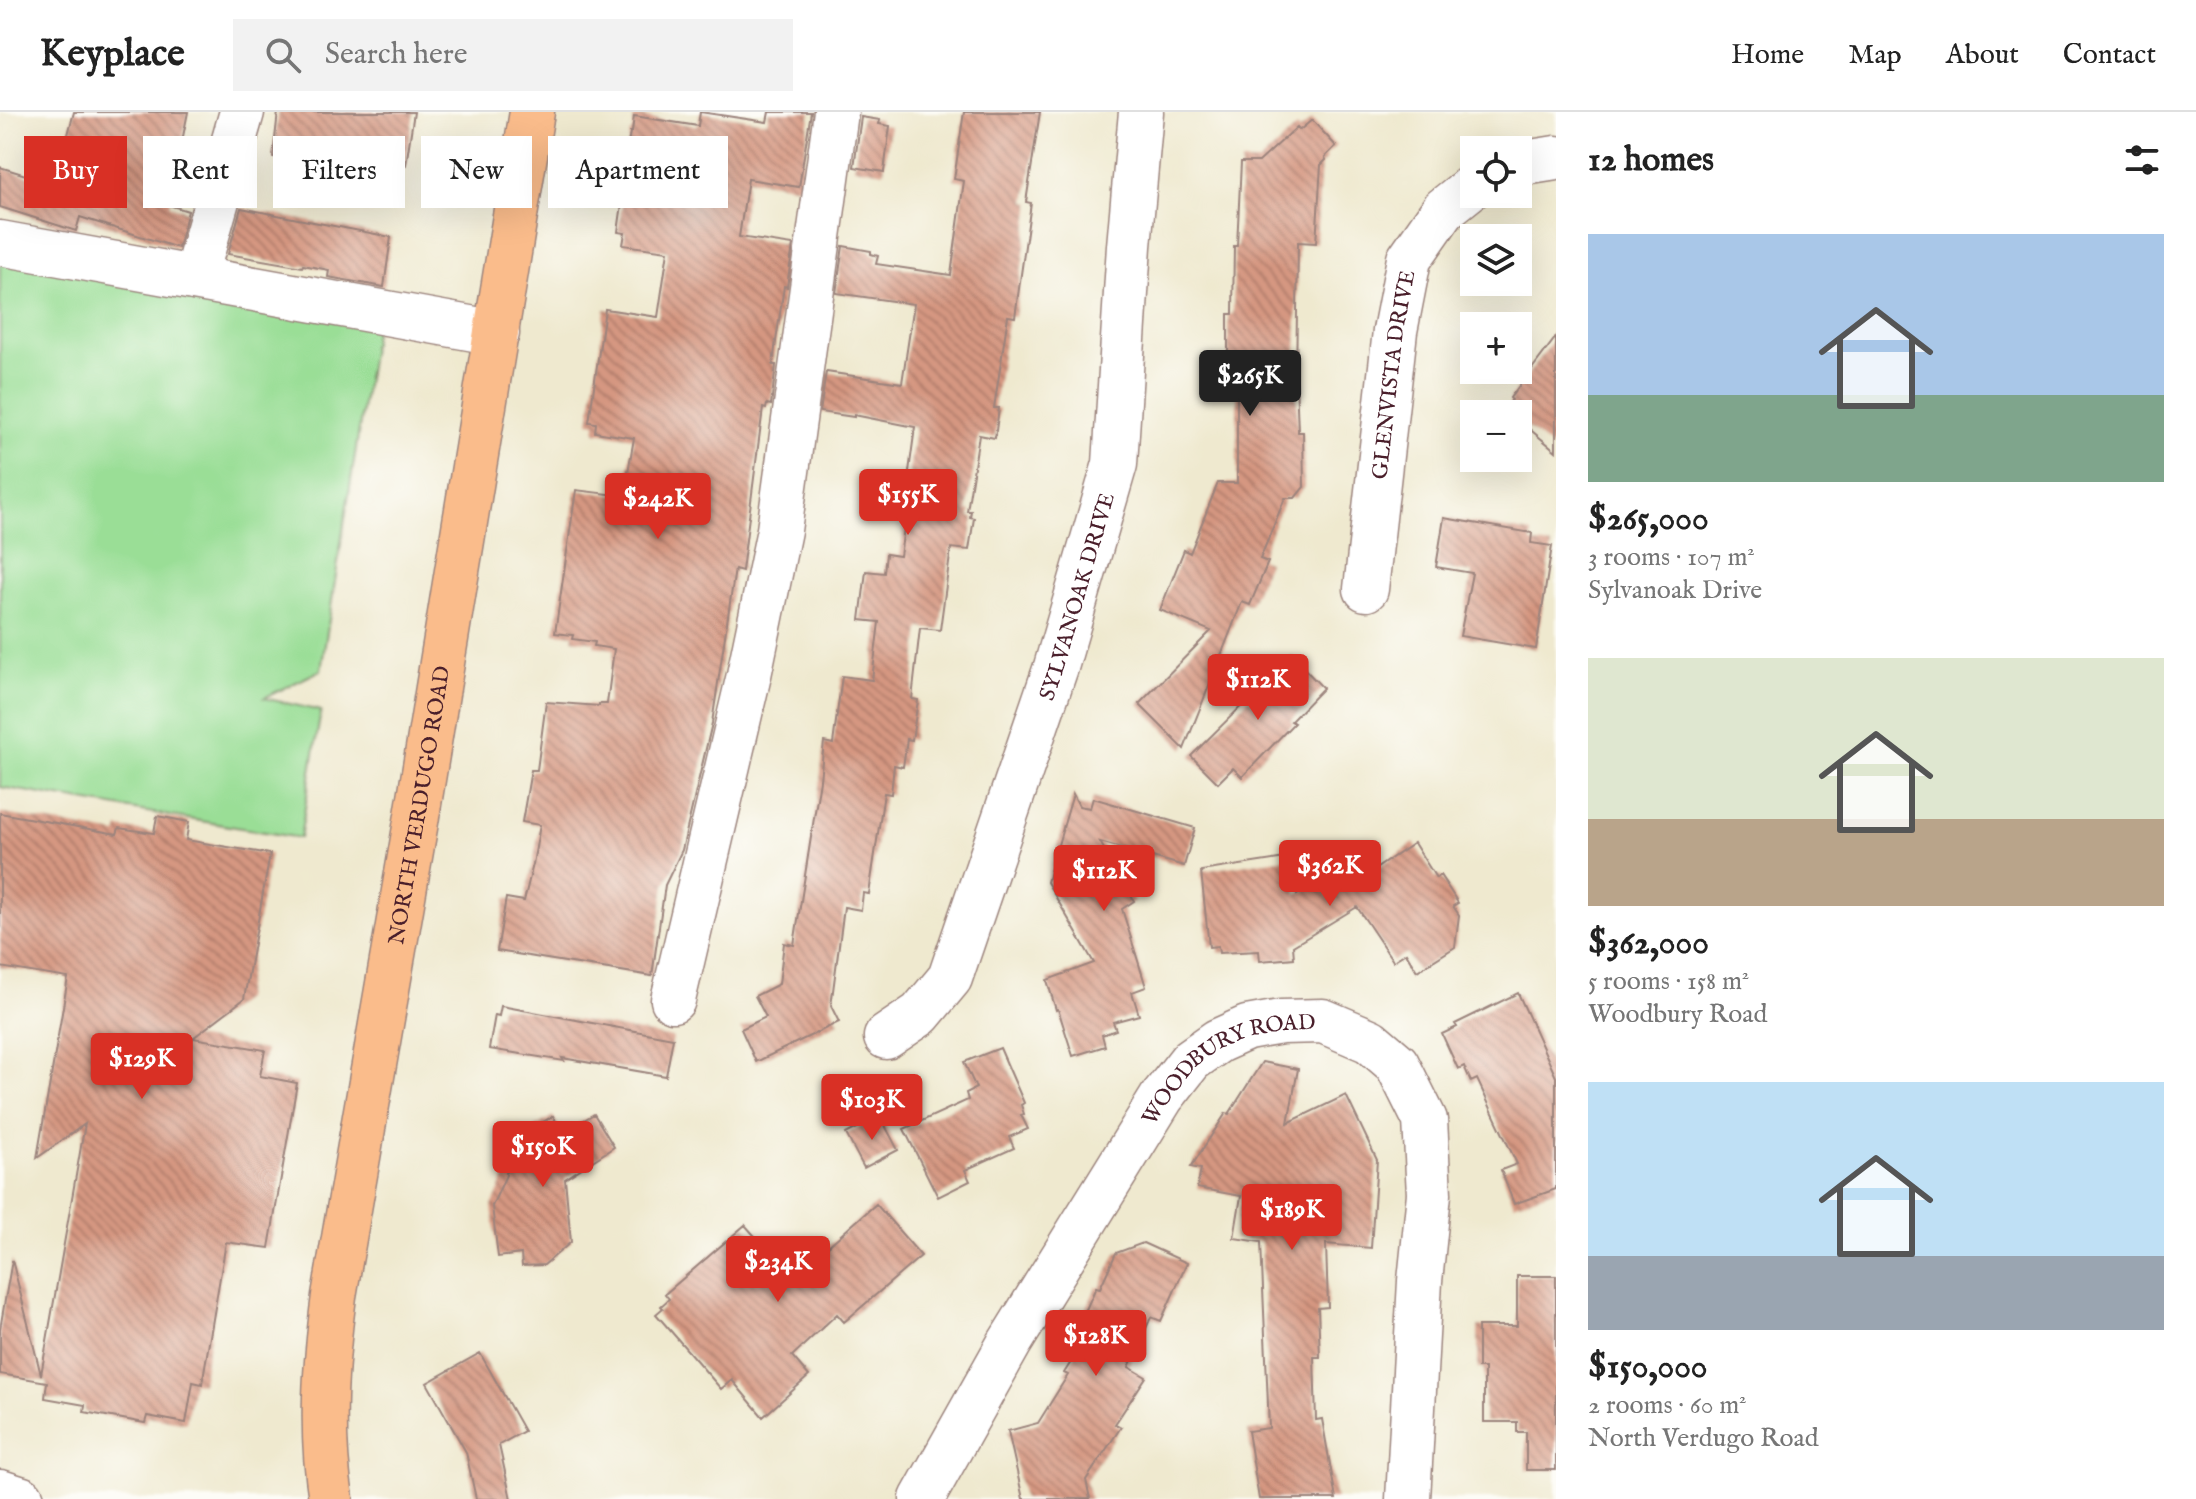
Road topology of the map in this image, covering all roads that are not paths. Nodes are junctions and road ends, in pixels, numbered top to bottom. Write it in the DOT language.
graph roads {
  1 [pos="242,112"];
  2 [pos="532,112"];
  3 [pos="836,112"];
  4 [pos="1141,112"];
  5 [pos="1556,158"];
  6 [pos="1532,162"];
  7 [pos="1460,196"];
  8 [pos="0,243"];
  9 [pos="195,278"];
  10 [pos="497,333"];
  11 [pos="1366,589"];
  12 [pos="673,1000"];
  13 [pos="886,1037"];
  14 [pos="0,1492"];
  15 [pos="22,1499"];
  16 [pos="331,1499"];
  17 [pos="922,1499"];
  18 [pos="1408,1499"];
  1 -- 9 [label="street"];
  2 -- 10 [label="main road, NORTH VERDUGO ROAD"];
  3 -- 12 [label="street"];
  4 -- 13 [label="street, SYLVANOAK DRIVE"];
  5 -- 6 [label="street"];
  7 -- 11 [label="street, GLENVISTA DRIVE"];
  8 -- 9 [label="street"];
  9 -- 10 [label="street"];
  10 -- 16 [label="main road, NORTH VERDUGO ROAD"];
  14 -- 15 [label="street"];
  17 -- 18 [label="street, WOODBURY ROAD"];
}
